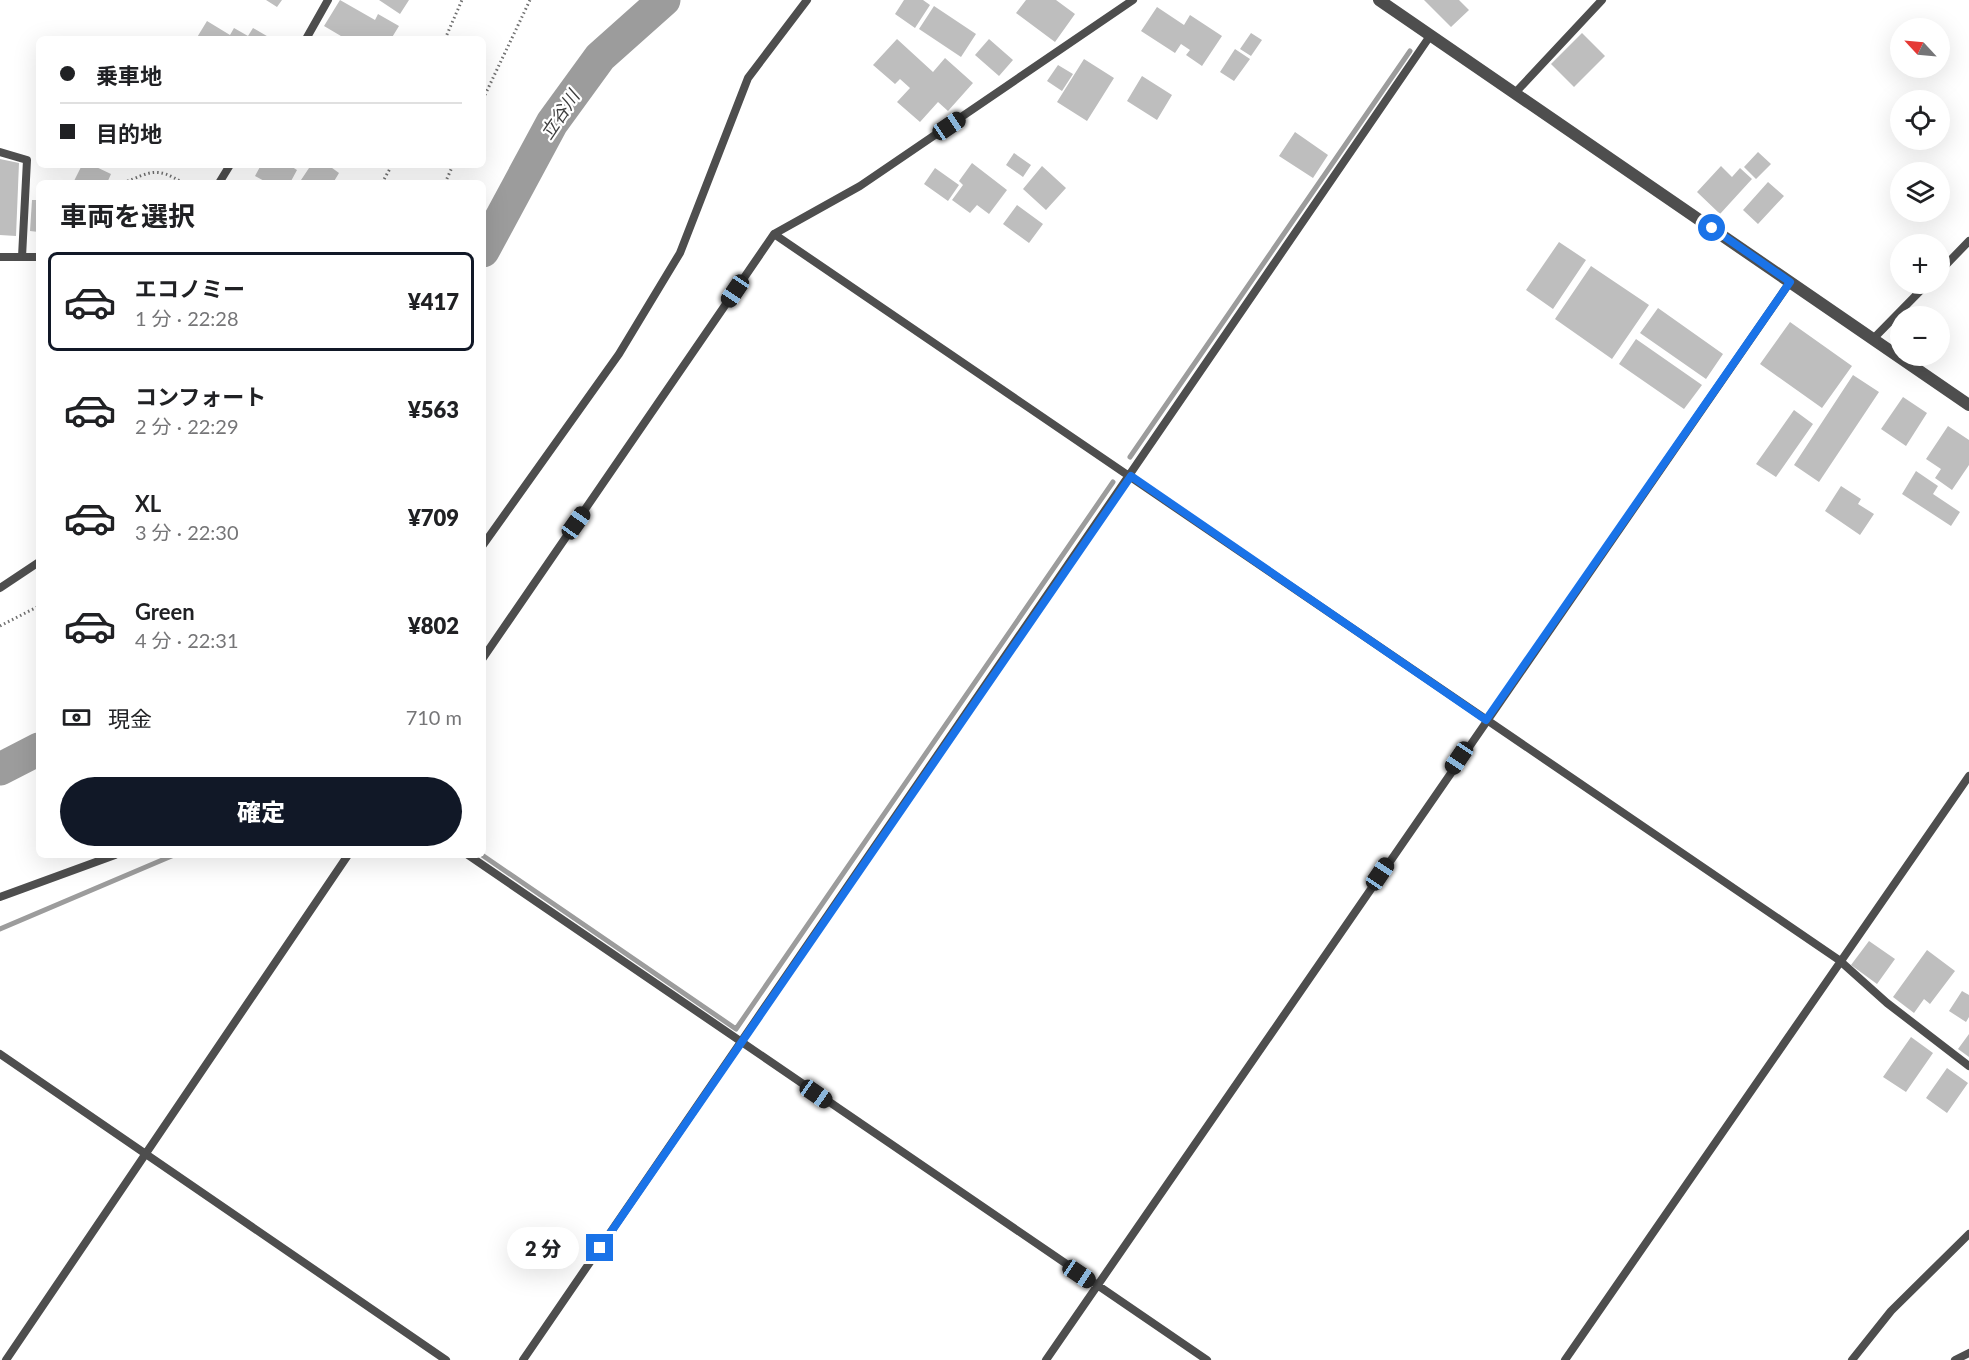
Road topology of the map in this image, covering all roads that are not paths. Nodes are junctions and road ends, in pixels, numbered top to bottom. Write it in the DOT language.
graph roads {
  1 [pos="328,0"];
  2 [pos="807,0"];
  3 [pos="1133,0"];
  4 [pos="1379,0"];
  5 [pos="1602,0"];
  6 [pos="308,36"];
  7 [pos="1430,36"];
  8 [pos="1515,93"];
  9 [pos="0,152"];
  10 [pos="774,234"];
  11 [pos="1969,241"];
  12 [pos="0,256"];
  13 [pos="22,257"];
  14 [pos="36,257"];
  15 [pos="1950,261"];
  16 [pos="1790,282"];
  17 [pos="1917,294"];
  18 [pos="1873,339"];
  19 [pos="1969,405"];
  20 [pos="1131,476"];
  21 [pos="486,541"];
  22 [pos="36,564"];
  23 [pos="0,588"];
  24 [pos="486,654"];
  25 [pos="1486,720"];
  26 [pos="1969,776"];
  27 [pos="107,858"];
  28 [pos="346,858"];
  29 [pos="472,858"];
  30 [pos="0,897"];
  31 [pos="1839,960"];
  32 [pos="741,1043"];
  33 [pos="0,1054"];
  34 [pos="1969,1066"];
  35 [pos="145,1152"];
  36 [pos="1969,1234"];
  37 [pos="1098,1286"];
  38 [pos="1969,1353"];
  39 [pos="6,1360"];
  40 [pos="446,1360"];
  41 [pos="523,1360"];
  42 [pos="1046,1360"];
  43 [pos="1207,1360"];
  44 [pos="1565,1360"];
  45 [pos="1852,1360"];
  46 [pos="1955,1360"];
  1 -- 6 [label="lane"];
  2 -- 21 [label="lane"];
  3 -- 10 [label="lane"];
  4 -- 7 [label="street"];
  5 -- 8 [label="lane"];
  7 -- 8 [label="street"];
  7 -- 20 [label="lane"];
  8 -- 16 [label="street"];
  9 -- 13 [label="lane"];
  10 -- 20 [label="lane"];
  10 -- 24 [label="lane"];
  11 -- 15 [label="lane"];
  12 -- 13 [label="lane"];
  13 -- 14 [label="lane"];
  16 -- 18 [label="street"];
  16 -- 25 [label="lane"];
  17 -- 18 [label="lane"];
  18 -- 19 [label="street"];
  20 -- 25 [label="lane"];
  20 -- 32 [label="lane"];
  22 -- 23 [label="lane"];
  25 -- 31 [label="lane"];
  25 -- 37 [label="lane"];
  26 -- 31 [label="lane"];
  27 -- 30 [label="lane"];
  28 -- 35 [label="lane"];
  29 -- 32 [label="lane"];
  31 -- 34 [label="lane"];
  31 -- 44 [label="lane"];
  32 -- 37 [label="lane"];
  32 -- 41 [label="lane"];
  33 -- 35 [label="lane"];
  35 -- 39 [label="lane"];
  35 -- 40 [label="lane"];
  36 -- 45 [label="lane"];
  37 -- 42 [label="lane"];
  37 -- 43 [label="lane"];
  38 -- 46 [label="lane"];
}
